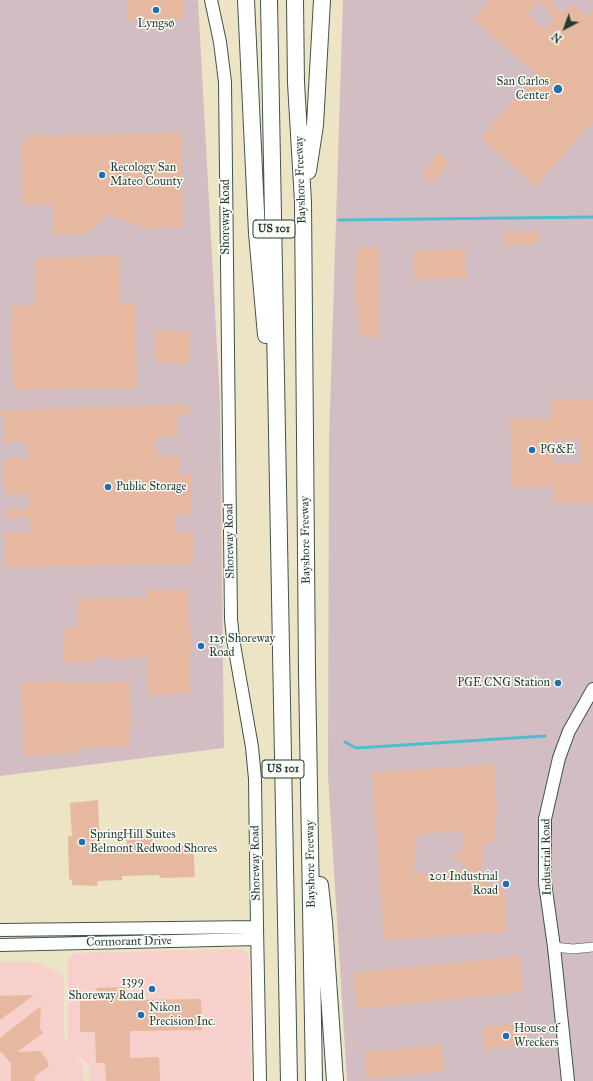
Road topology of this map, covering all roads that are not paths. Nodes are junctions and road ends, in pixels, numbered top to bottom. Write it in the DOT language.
graph roads {
  1 [pos="210,0"];
  2 [pos="246,0"];
  3 [pos="270,0"];
  4 [pos="295,0"];
  5 [pos="322,0"];
  6 [pos="303,202"];
  7 [pos="278,458"];
  8 [pos="593,689"];
  9 [pos="310,792"];
  10 [pos="0,930"];
  11 [pos="257,933"];
  12 [pos="0,945"];
  13 [pos="554,947"];
  14 [pos="593,947"];
  15 [pos="260,1081"];
  16 [pos="289,1081"];
  17 [pos="314,1081"];
  18 [pos="335,1081"];
  19 [pos="568,1081"];
  1 -- 11 [label="street, Shoreway Road"];
  2 -- 7 [label="highway"];
  3 -- 7 [label="highway, US 101"];
  4 -- 6 [label="highway, Bayshore Freeway / US 101"];
  5 -- 6 [label="highway"];
  6 -- 9 [label="highway, Bayshore Freeway / US 101"];
  7 -- 16 [label="highway, US 101"];
  8 -- 13 [label="street, Industrial Road"];
  9 -- 17 [label="highway, Bayshore Freeway / US 101"];
  9 -- 18 [label="highway"];
  10 -- 11 [label="street, Cormorant Drive"];
  11 -- 12 [label="street, Cormorant Drive"];
  11 -- 15 [label="street, Shoreway Road"];
  13 -- 14 [label="street"];
  13 -- 19 [label="street, Industrial Road"];
}
